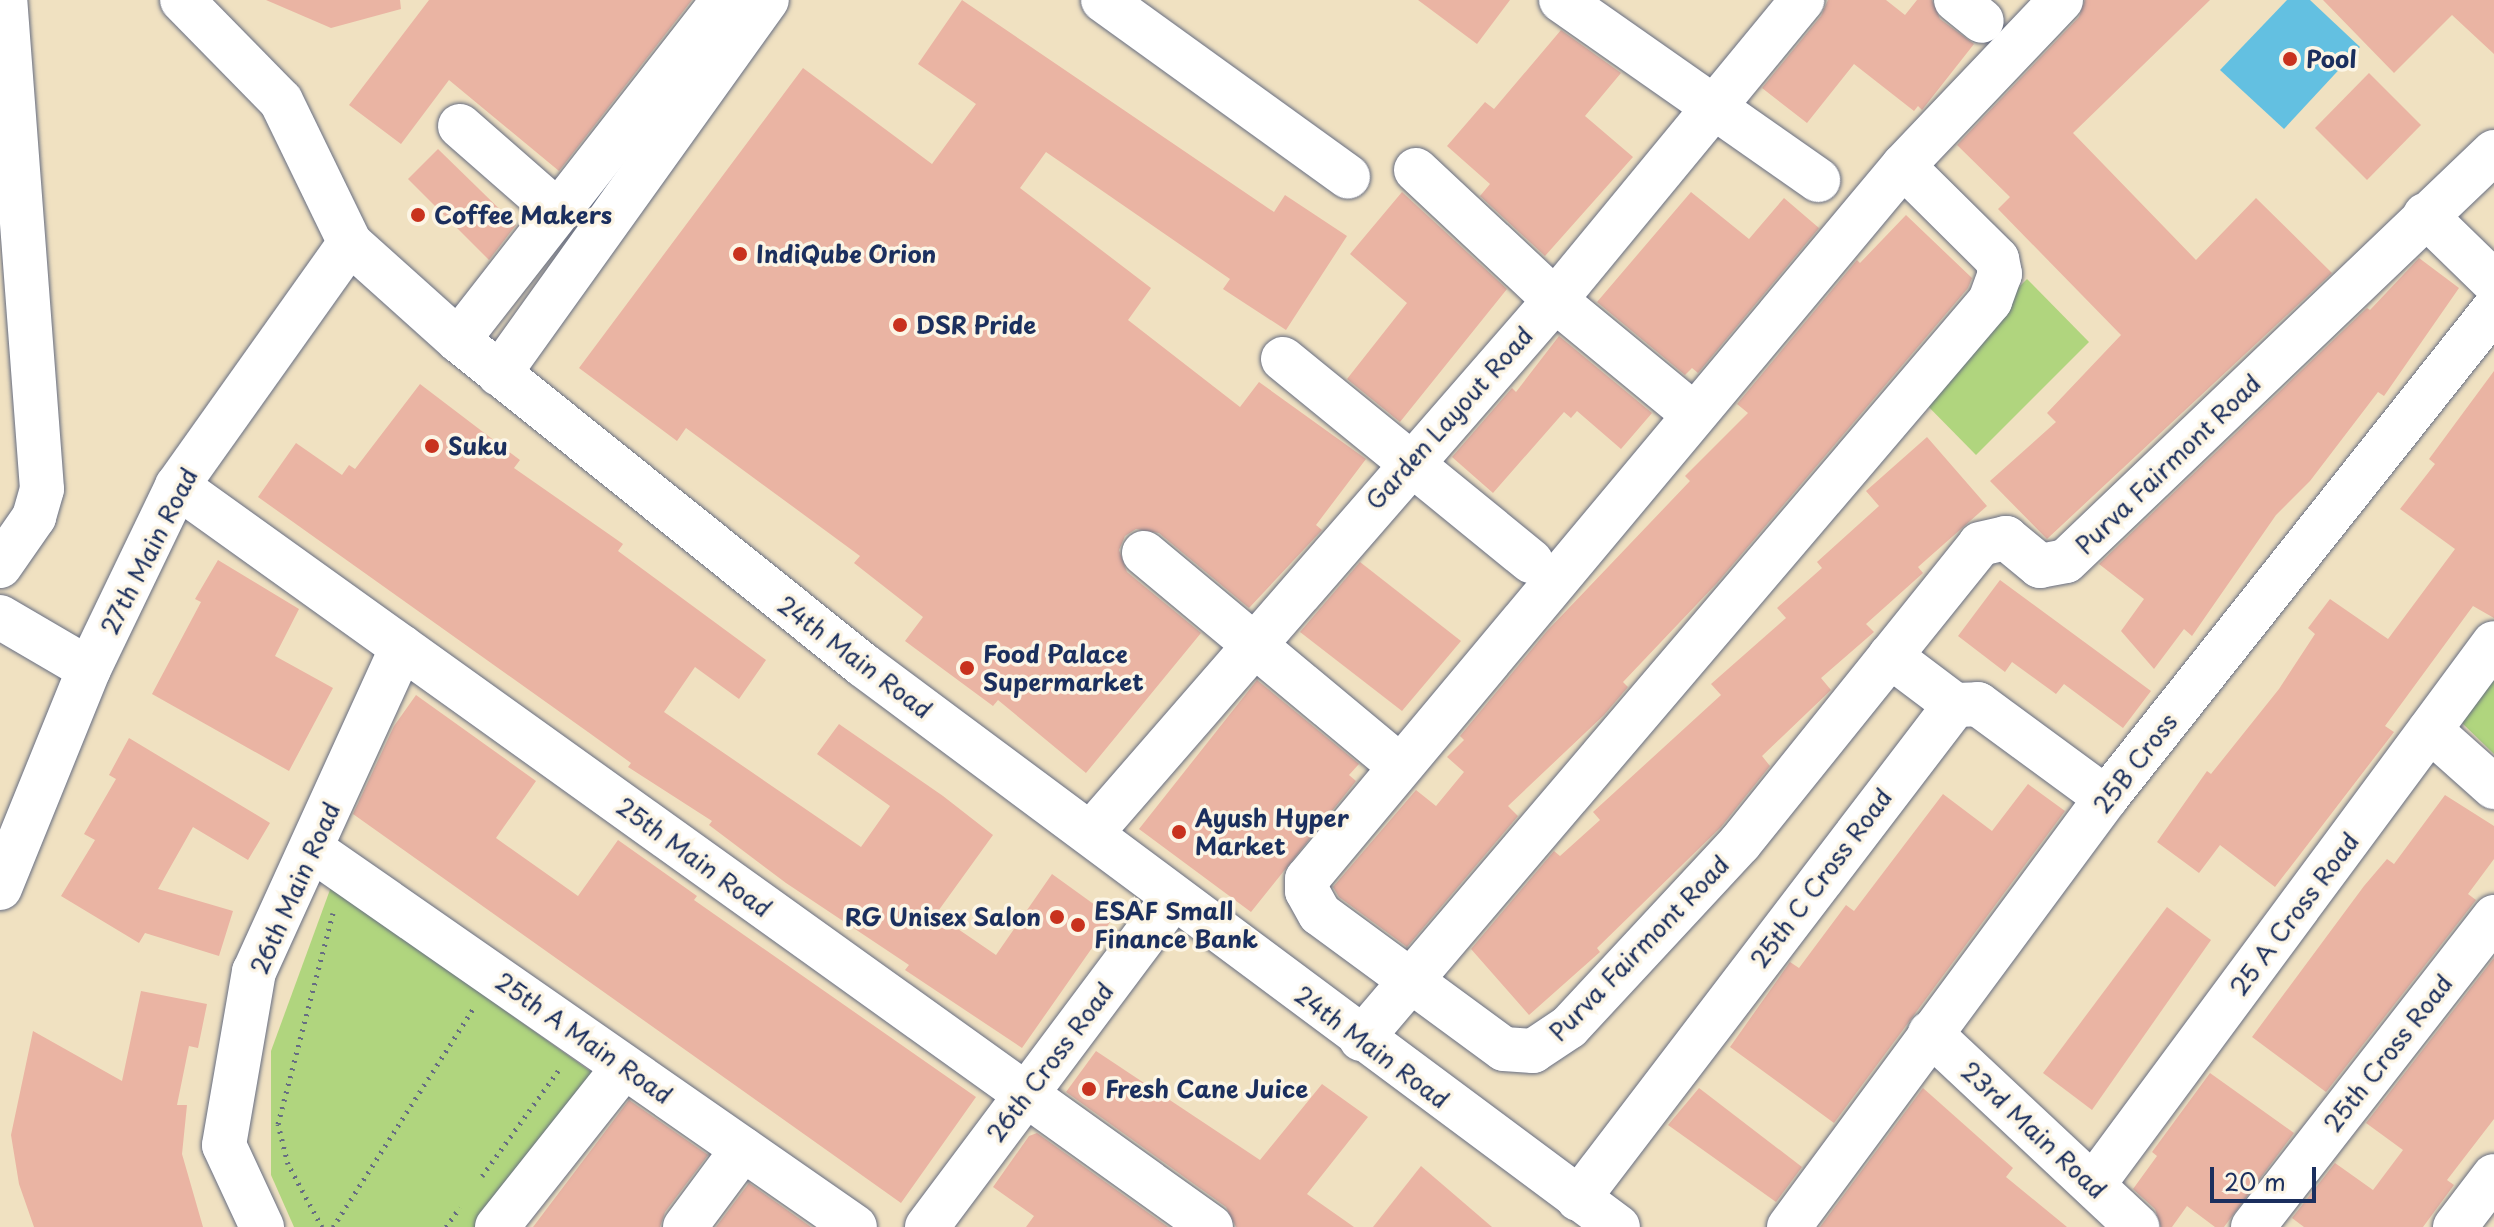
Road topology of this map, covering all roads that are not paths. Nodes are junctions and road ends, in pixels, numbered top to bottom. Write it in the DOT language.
graph roads {
  1 [pos="5,0"];
  2 [pos="182,0"];
  3 [pos="724,0"];
  4 [pos="767,0"];
  5 [pos="1103,0"];
  6 [pos="1561,0"];
  7 [pos="1802,0"];
  8 [pos="2061,0"];
  9 [pos="1716,105"];
  10 [pos="460,126"];
  11 [pos="2494,152"];
  12 [pos="1903,166"];
  13 [pos="1416,170"];
  14 [pos="1348,177"];
  15 [pos="1818,180"];
  16 [pos="557,211"];
  17 [pos="2425,215"];
  18 [pos="350,243"];
  19 [pos="2494,282"];
  20 [pos="1555,300"];
  21 [pos="2494,309"];
  22 [pos="458,340"];
  23 [pos="1283,359"];
  24 [pos="499,374"];
  25 [pos="1681,404"];
  26 [pos="1411,461"];
  27 [pos="177,486"];
  28 [pos="1144,553"];
  29 [pos="1531,561"];
  30 [pos="0,566"];
  31 [pos="0,617"];
  32 [pos="1252,643"];
  33 [pos="2494,643"];
  34 [pos="402,647"];
  35 [pos="1890,656"];
  36 [pos="89,669"];
  37 [pos="1955,705"];
  38 [pos="2430,730"];
  39 [pos="1384,753"];
  40 [pos="2494,787"];
  41 [pos="2106,798"];
  42 [pos="1092,832"];
  43 [pos="313,850"];
  44 [pos="0,888"];
  45 [pos="1174,897"];
  46 [pos="2494,917"];
  47 [pos="1407,980"];
  48 [pos="1930,1033"];
  49 [pos="1361,1039"];
  50 [pos="624,1067"];
  51 [pos="1025,1094"];
  52 [pos="743,1149"];
  53 [pos="2494,1176"];
  54 [pos="2093,1185"];
  55 [pos="1578,1199"];
  56 [pos="480,1214"];
  57 [pos="262,1227"];
  58 [pos="685,1227"];
  59 [pos="855,1227"];
  60 [pos="927,1227"];
  61 [pos="1211,1227"];
  62 [pos="1618,1227"];
  63 [pos="1789,1227"];
  64 [pos="2137,1227"];
  65 [pos="2253,1227"];
  66 [pos="2455,1227"];
  1 -- 30 [label="street"];
  2 -- 18 [label="street, 24th Main Road"];
  3 -- 16 [label="street"];
  4 -- 24 [label="street"];
  5 -- 14 [label="street"];
  6 -- 9 [label="street"];
  7 -- 9 [label="street, Garden Layout Road"];
  8 -- 12 [label="street, Purva Fairmont Road"];
  9 -- 15 [label="street"];
  9 -- 20 [label="street, Garden Layout Road"];
  10 -- 16 [label="street"];
  11 -- 17 [label="street, Purva Fairmont Road"];
  12 -- 47 [label="street"];
  12 -- 47 [label="street, Purva Fairmont Road"];
  13 -- 20 [label="street"];
  16 -- 22 [label="street"];
  17 -- 19 [label="street"];
  17 -- 35 [label="street, Purva Fairmont Road"];
  18 -- 22 [label="street, 24th Main Road"];
  18 -- 27 [label="street, 27th Main Road"];
  20 -- 25 [label="street"];
  20 -- 26 [label="street, Garden Layout Road"];
  21 -- 41 [label="street, 25B Cross"];
  22 -- 24 [label="street, 24th Main Road"];
  23 -- 26 [label="street"];
  24 -- 42 [label="street, 24th Main Road"];
  26 -- 29 [label="street"];
  26 -- 32 [label="street, Garden Layout Road"];
  27 -- 34 [label="street, 25th Main Road"];
  27 -- 36 [label="street, 27th Main Road"];
  28 -- 32 [label="street"];
  31 -- 36 [label="street"];
  32 -- 39 [label="street"];
  32 -- 42 [label="street, Garden Layout Road"];
  33 -- 38 [label="street, 25 A Cross Road"];
  34 -- 43 [label="street, 26th Main Road"];
  34 -- 51 [label="street, 25th Main Road"];
  35 -- 37 [label="street"];
  35 -- 47 [label="street, Purva Fairmont Road"];
  36 -- 44 [label="street, 27th Main Road"];
  37 -- 41 [label="street"];
  37 -- 55 [label="street, 25th C Cross Road"];
  38 -- 40 [label="street"];
  38 -- 54 [label="street, 25 A Cross Road"];
  41 -- 48 [label="street, 25B Cross"];
  42 -- 45 [label="street, 24th Main Road"];
  43 -- 50 [label="street, 25th A Main Road"];
  43 -- 57 [label="street, 26th Main Road"];
  45 -- 49 [label="street, 24th Main Road"];
  45 -- 51 [label="street, 26th Cross Road"];
  46 -- 65 [label="street, 25th Cross Road"];
  47 -- 49 [label="street"];
  48 -- 54 [label="street, 23rd Main Road"];
  48 -- 63 [label="street, 25B Cross"];
  49 -- 55 [label="street, 24th Main Road"];
  50 -- 52 [label="street, 25th A Main Road"];
  50 -- 56 [label="street"];
  51 -- 60 [label="street, 26th Cross Road"];
  51 -- 61 [label="street, 25th Main Road"];
  52 -- 58 [label="street"];
  52 -- 59 [label="street, 25th A Main Road"];
  53 -- 66 [label="street"];
  54 -- 64 [label="street, 23rd Main Road"];
  55 -- 62 [label="street, 24th Main Road"];
}
